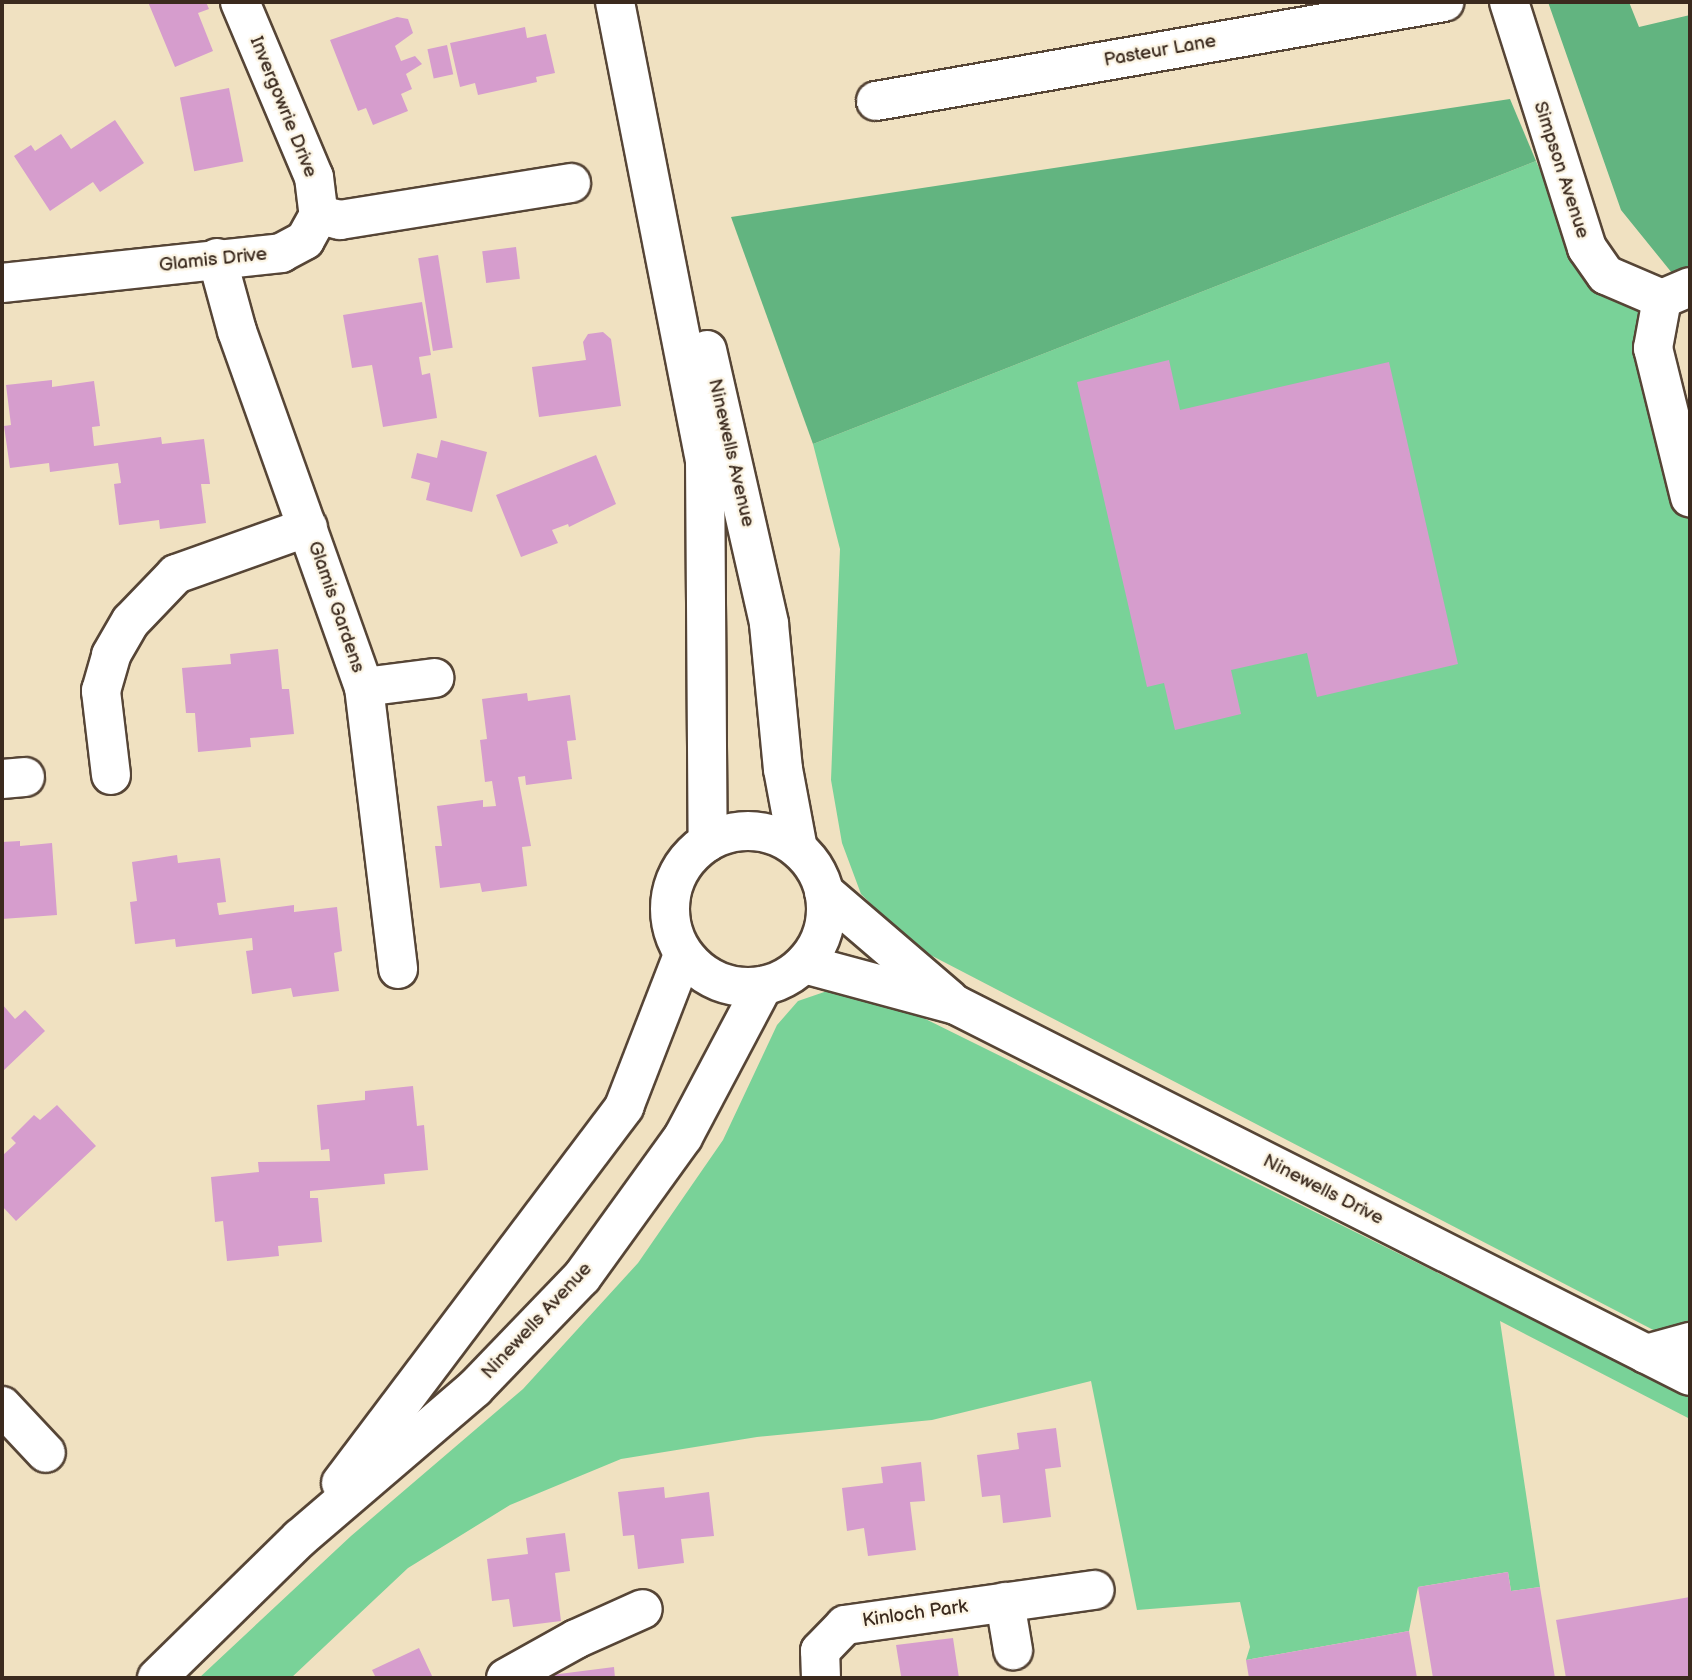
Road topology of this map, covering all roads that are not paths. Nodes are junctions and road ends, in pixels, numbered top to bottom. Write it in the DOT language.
graph roads {
  1 [pos="240,2"];
  2 [pos="615,2"];
  3 [pos="1444,2"];
  4 [pos="1509,2"];
  5 [pos="629,64"];
  6 [pos="876,101"];
  7 [pos="571,183"];
  8 [pos="319,215"];
  9 [pos="217,258"];
  10 [pos="2,283"];
  11 [pos="1676,293"];
  12 [pos="1690,498"];
  13 [pos="308,527"];
  14 [pos="434,678"];
  15 [pos="364,687"];
  16 [pos="111,775"];
  17 [pos="708,842"];
  18 [pos="798,849"];
  19 [pos="824,892"];
  20 [pos="683,955"];
  21 [pos="804,964"];
  22 [pos="398,969"];
  23 [pos="763,986"];
  24 [pos="956,1005"];
  25 [pos="1690,1342"];
  26 [pos="1646,1354"];
  27 [pos="1690,1376"];
  28 [pos="2,1406"];
  29 [pos="46,1453"];
  30 [pos="300,1538"];
  31 [pos="1095,1590"];
  32 [pos="1005,1602"];
  33 [pos="643,1609"];
  34 [pos="1013,1650"];
  35 [pos="158,1678"];
  36 [pos="506,1678"];
  37 [pos="821,1678"];
  1 -- 8 [label="street, Invergowrie Drive"];
  2 -- 5 [label="street, Ninewells Avenue"];
  3 -- 6 [label="street, Pasteur Lane"];
  4 -- 11 [label="street, Simpson Avenue"];
  5 -- 17 [label="street, Ninewells Avenue"];
  5 -- 18 [label="street, Ninewells Avenue"];
  7 -- 8 [label="street"];
  8 -- 9 [label="street, Glamis Drive"];
  9 -- 10 [label="street, Glamis Drive"];
  9 -- 13 [label="street, Glamis Gardens"];
  11 -- 12 [label="street"];
  13 -- 15 [label="street, Glamis Gardens"];
  13 -- 16 [label="street"];
  14 -- 15 [label="street"];
  15 -- 22 [label="street, Glamis Gardens"];
  17 -- 18 [label="street, Ninewells Avenue"];
  17 -- 20 [label="street"];
  18 -- 19 [label="street, Ninewells Avenue"];
  19 -- 21 [label="street, Ninewells Avenue"];
  19 -- 24 [label="street, Ninewells Drive"];
  20 -- 23 [label="street"];
  20 -- 30 [label="street, Ninewells Avenue"];
  21 -- 23 [label="street"];
  21 -- 24 [label="street, Ninewells Drive"];
  23 -- 30 [label="street, Ninewells Avenue"];
  24 -- 26 [label="street, Ninewells Drive"];
  25 -- 26 [label="street"];
  26 -- 27 [label="street, Ninewells Drive"];
  28 -- 29 [label="street"];
  30 -- 35 [label="street, Ninewells Avenue"];
  31 -- 32 [label="street, Kinloch Park"];
  32 -- 34 [label="street"];
  32 -- 37 [label="street, Kinloch Park"];
  33 -- 36 [label="street"];
}
